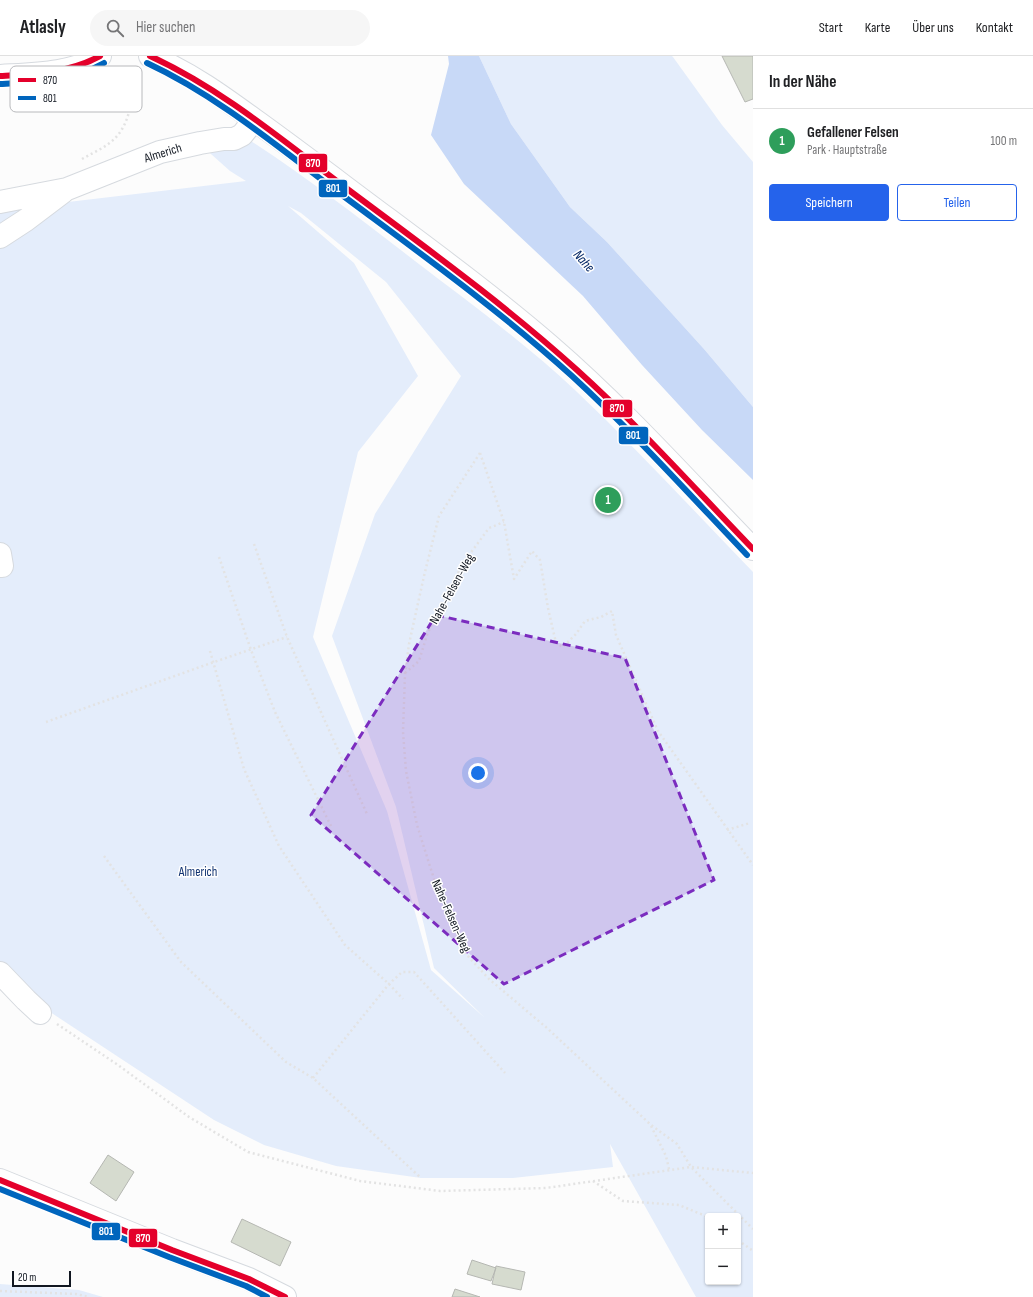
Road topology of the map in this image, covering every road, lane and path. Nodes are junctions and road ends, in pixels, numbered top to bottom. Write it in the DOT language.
graph roads {
  1 [pos="100,56"];
  2 [pos="143,60"];
  3 [pos="81,66"];
  4 [pos="0,76"];
  5 [pos="10,76"];
  6 [pos="130,112"];
  7 [pos="254,120"];
  8 [pos="77,162"];
  9 [pos="67,189"];
  10 [pos="0,202"];
  11 [pos="0,237"];
  12 [pos="504,522"];
  13 [pos="254,544"];
  14 [pos="753,549"];
  15 [pos="0,554"];
  16 [pos="218,557"];
  17 [pos="0,566"];
  18 [pos="287,637"];
  19 [pos="251,650"];
  20 [pos="210,651"];
  21 [pos="214,662"];
  22 [pos="405,674"];
  23 [pos="46,722"];
  24 [pos="366,814"];
  25 [pos="750,823"];
  26 [pos="331,826"];
  27 [pos="727,830"];
  28 [pos="104,856"];
  29 [pos="753,865"];
  30 [pos="0,973"];
  31 [pos="389,984"];
  32 [pos="403,999"];
  33 [pos="40,1013"];
  34 [pos="505,1073"];
  35 [pos="313,1078"];
  36 [pos="651,1125"];
  37 [pos="691,1167"];
  38 [pos="669,1169"];
  39 [pos="753,1173"];
  40 [pos="421,1178"];
  41 [pos="0,1180"];
  42 [pos="592,1181"];
  43 [pos="705,1216"];
  44 [pos="753,1229"];
  45 [pos="741,1242"];
  46 [pos="753,1251"];
  47 [pos="0,1291"];
  48 [pos="89,1297"];
  49 [pos="285,1297"];
  1 -- 3 [label="street"];
  2 -- 7 [label="street"];
  4 -- 5 [label="street"];
  6 -- 8 [label="path"];
  7 -- 9 [label="street, Almerich"];
  7 -- 14 [label="street"];
  9 -- 10 [label="street, Almerich"];
  9 -- 11 [label="street, Almerich"];
  12 -- 22 [label="path, Nahe-Felsen-Weg"];
  12 -- 22 [label="path"];
  12 -- 27 [label="path"];
  13 -- 18 [label="path"];
  15 -- 17 [label="street"];
  16 -- 19 [label="path"];
  18 -- 19 [label="path"];
  18 -- 24 [label="path"];
  19 -- 21 [label="path"];
  19 -- 26 [label="path"];
  20 -- 21 [label="path"];
  21 -- 23 [label="path"];
  21 -- 31 [label="path"];
  22 -- 36 [label="path, Nahe-Felsen-Weg"];
  25 -- 27 [label="path"];
  27 -- 29 [label="path"];
  28 -- 35 [label="path"];
  30 -- 33 [label="street"];
  31 -- 32 [label="path"];
  31 -- 34 [label="path"];
  31 -- 35 [label="path"];
  33 -- 42 [label="path"];
  35 -- 40 [label="path"];
  36 -- 37 [label="path"];
  36 -- 38 [label="path"];
  37 -- 38 [label="path"];
  37 -- 39 [label="path"];
  37 -- 44 [label="path"];
  38 -- 42 [label="path"];
  41 -- 49 [label="street"];
  42 -- 43 [label="path"];
  45 -- 46 [label="path"];
  47 -- 48 [label="path"];
}
